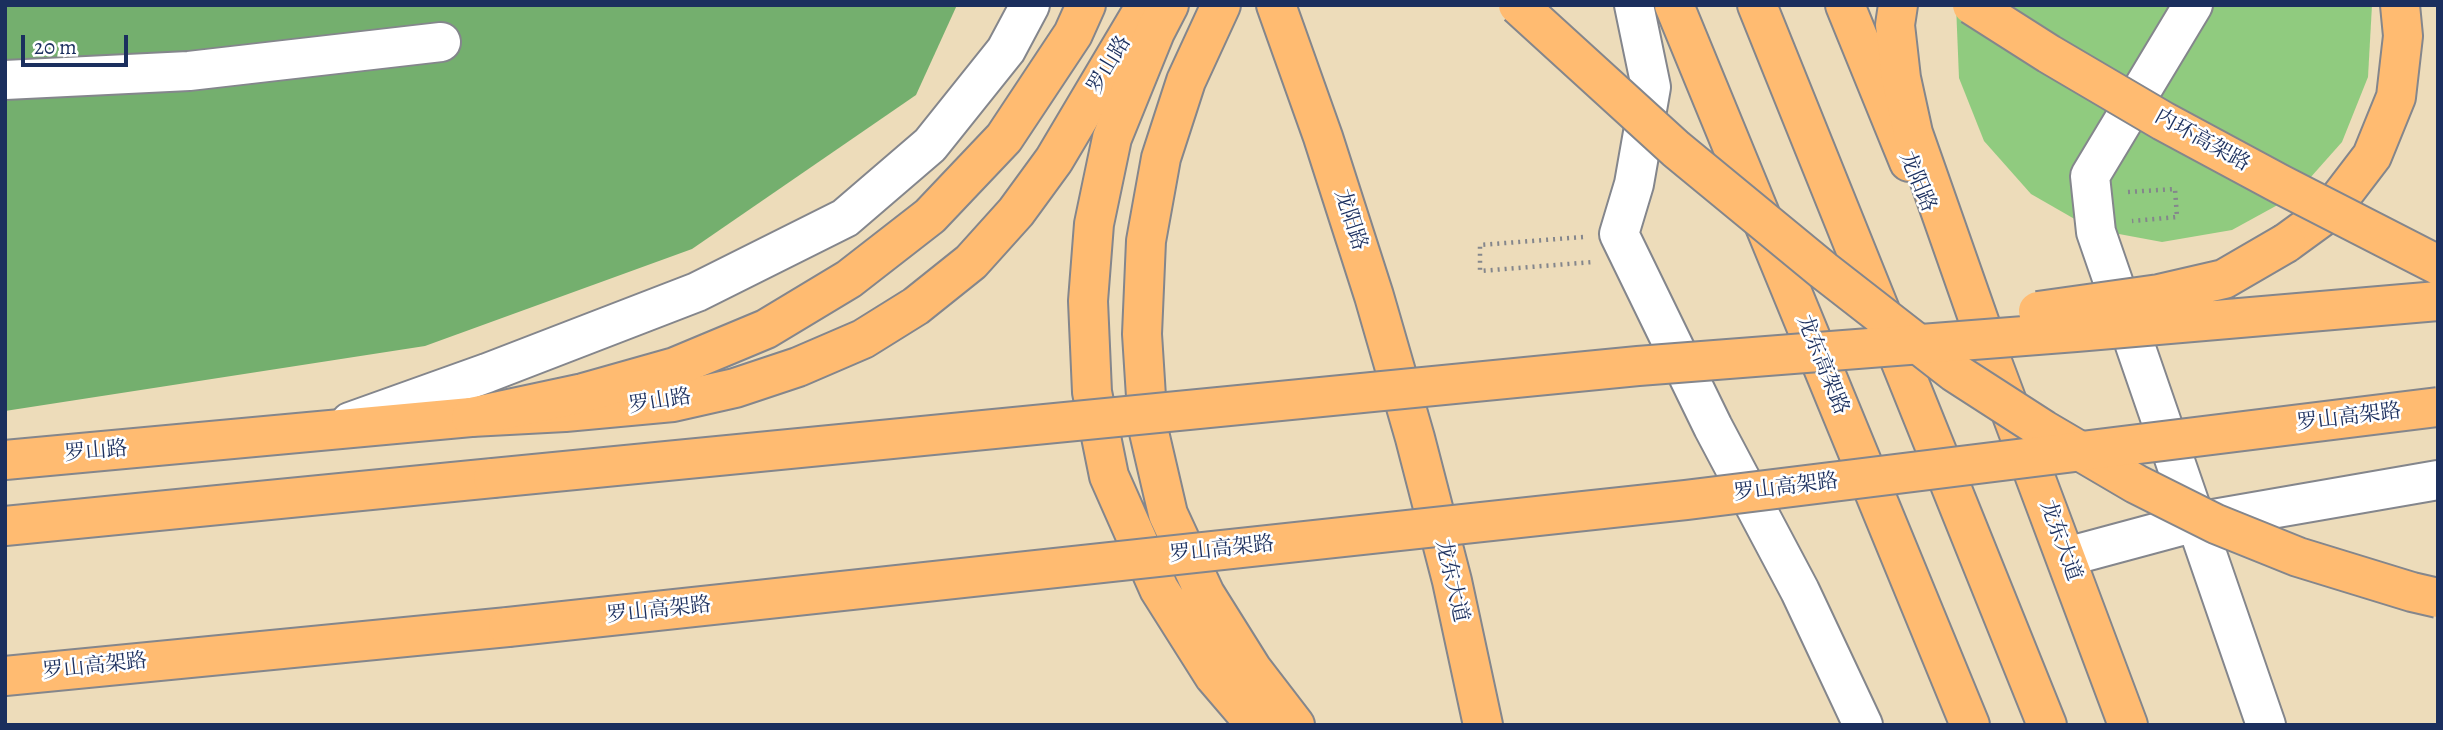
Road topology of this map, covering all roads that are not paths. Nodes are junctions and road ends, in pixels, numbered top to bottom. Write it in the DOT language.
graph roads {
  1 [pos="1030,5"];
  2 [pos="1086,5"];
  3 [pos="1146,5"];
  4 [pos="1169,5"];
  5 [pos="1221,5"];
  6 [pos="1276,5"];
  7 [pos="1518,5"];
  8 [pos="1634,5"];
  9 [pos="1674,5"];
  10 [pos="1756,5"];
  11 [pos="1845,5"];
  12 [pos="1898,5"];
  13 [pos="1972,5"];
  14 [pos="2193,5"];
  15 [pos="2400,5"];
  16 [pos="441,42"];
  17 [pos="5,80"];
  18 [pos="2438,265"];
  19 [pos="2438,301"];
  20 [pos="1992,358"];
  21 [pos="1638,366"];
  22 [pos="2438,407"];
  23 [pos="471,417"];
  24 [pos="325,430"];
  25 [pos="1416,438"];
  26 [pos="5,460"];
  27 [pos="2438,480"];
  28 [pos="2196,522"];
  29 [pos="5,526"];
  30 [pos="2066,557"];
  31 [pos="2438,598"];
  32 [pos="5,676"];
  33 [pos="1256,725"];
  34 [pos="1295,725"];
  35 [pos="1483,725"];
  36 [pos="1863,725"];
  37 [pos="1970,725"];
  38 [pos="2047,725"];
  39 [pos="2128,725"];
  40 [pos="2266,725"];
  1 -- 24 [label="lane"];
  2 -- 23 [label="main road"];
  3 -- 23 [label="main road, 罗山路"];
  4 -- 33 [label="main road"];
  5 -- 34 [label="main road"];
  6 -- 25 [label="main road, 龙阳路"];
  7 -- 31 [label="main road, bridge"];
  8 -- 36 [label="lane"];
  9 -- 37 [label="main road, 龙东高架路"];
  10 -- 38 [label="main road"];
  11 -- 20 [label="main road, 龙阳路"];
  12 -- 20 [label="main road"];
  13 -- 18 [label="main road, 内环高架路, bridge"];
  14 -- 28 [label="lane"];
  15 -- 21 [label="main road, bridge"];
  16 -- 17 [label="lane"];
  19 -- 21 [label="main road, bridge"];
  20 -- 30 [label="main road, 龙东大道"];
  21 -- 29 [label="main road, bridge"];
  22 -- 32 [label="main road, 罗山高架路, bridge"];
  23 -- 24 [label="main road, 罗山路"];
  24 -- 26 [label="main road, 罗山路"];
  25 -- 35 [label="main road, 龙东大道"];
  27 -- 28 [label="lane"];
  28 -- 30 [label="lane"];
  28 -- 40 [label="lane"];
  30 -- 39 [label="main road, 龙东大道"];
}
